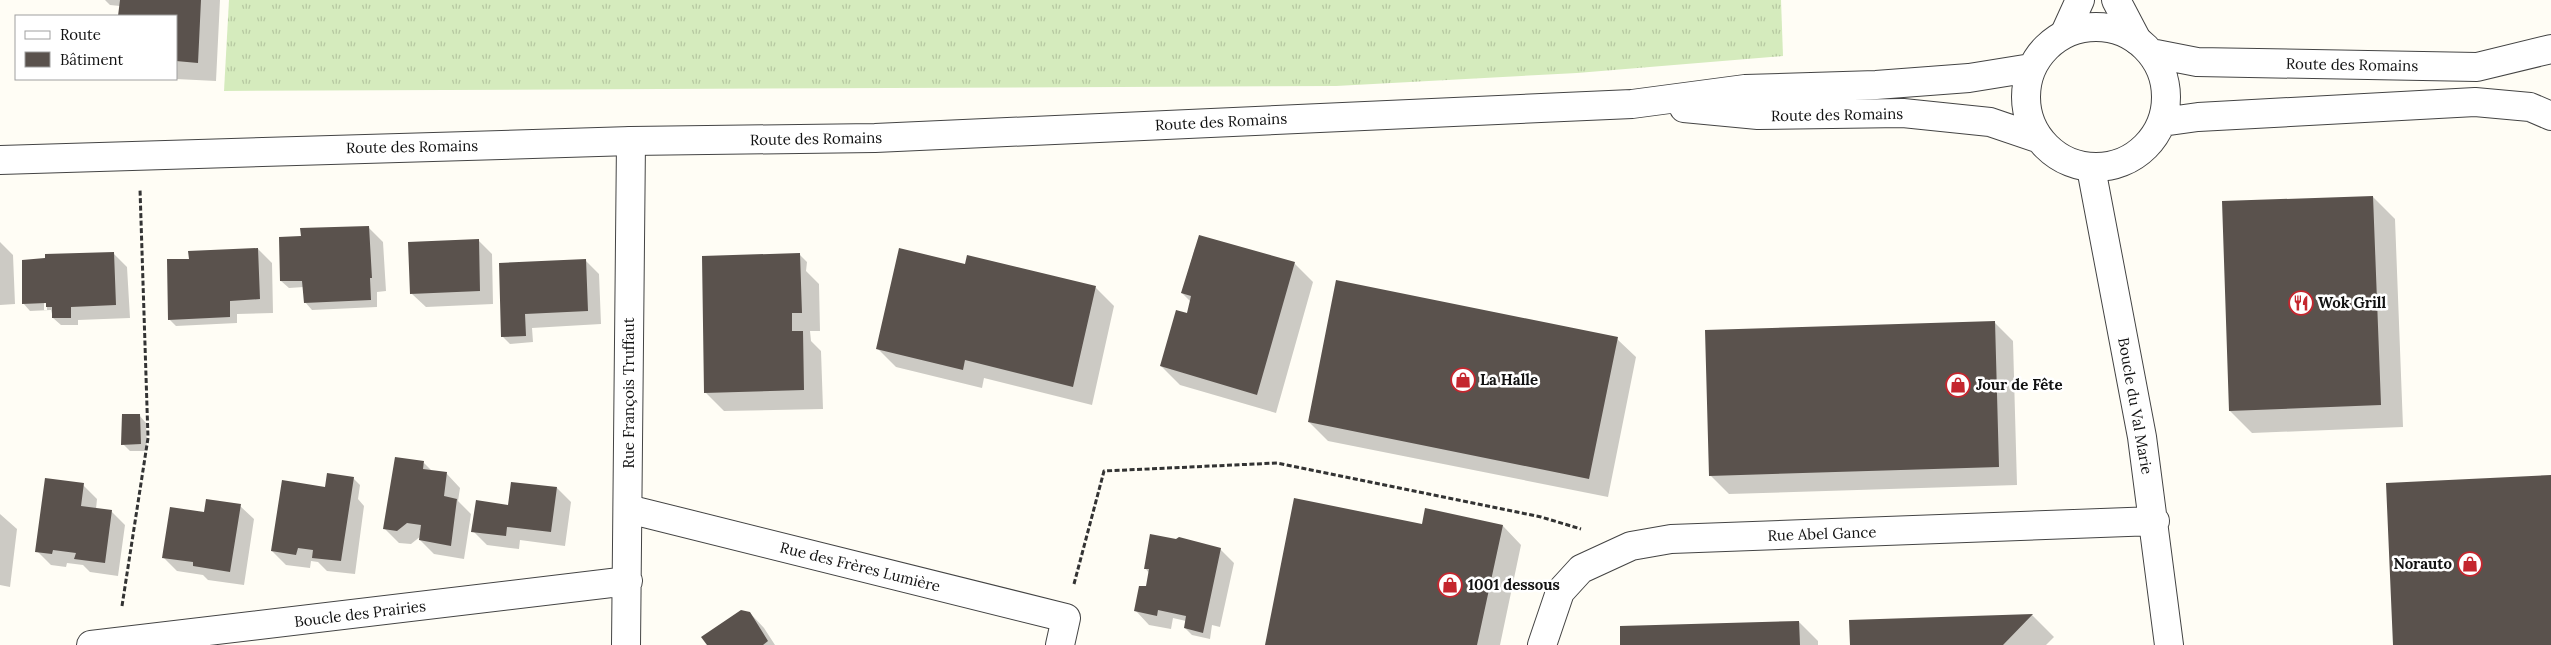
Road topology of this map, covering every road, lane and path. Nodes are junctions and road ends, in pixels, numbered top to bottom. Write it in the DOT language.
graph roads {
  1 [pos="2080,0"];
  2 [pos="2116,0"];
  3 [pos="2065,33"];
  4 [pos="2144,46"];
  5 [pos="2551,49"];
  6 [pos="2031,68"];
  7 [pos="1632,104"];
  8 [pos="2551,116"];
  9 [pos="2162,122"];
  10 [pos="2040,139"];
  11 [pos="631,142"];
  12 [pos="139,156"];
  13 [pos="0,160"];
  14 [pos="2092,168"];
  15 [pos="628,509"];
  16 [pos="2155,521"];
  17 [pos="1631,546"];
  18 [pos="628,581"];
  19 [pos="1066,618"];
  20 [pos="104,644"];
  21 [pos="626,645"];
  22 [pos="1060,645"];
  23 [pos="1542,645"];
  24 [pos="2169,645"];
  1 -- 3 [label="street"];
  2 -- 4 [label="street"];
  3 -- 4 [label="street, Route des Romains"];
  3 -- 6 [label="street, Route des Romains"];
  4 -- 5 [label="street, Route des Romains"];
  4 -- 9 [label="street, Route des Romains"];
  6 -- 7 [label="street, Route des Romains"];
  6 -- 10 [label="street, Route des Romains"];
  7 -- 10 [label="street, Route des Romains"];
  7 -- 11 [label="street, Route des Romains"];
  8 -- 9 [label="street"];
  9 -- 14 [label="street, Route des Romains"];
  10 -- 14 [label="street, Route des Romains"];
  11 -- 12 [label="street, Route des Romains"];
  11 -- 15 [label="street, Rue François Truffaut"];
  12 -- 13 [label="street, Route des Romains"];
  12 -- 20 [label="path"];
  14 -- 16 [label="street, Boucle du Val Marie"];
  15 -- 18 [label="street, Rue François Truffaut"];
  15 -- 19 [label="street, Rue des Frères Lumière"];
  16 -- 17 [label="street, Rue Abel Gance"];
  16 -- 24 [label="street, Boucle du Val Marie"];
  17 -- 19 [label="path"];
  17 -- 23 [label="street, Rue Abel Gance"];
  18 -- 20 [label="street, Boucle des Prairies"];
  18 -- 21 [label="street, Rue François Truffaut"];
  19 -- 22 [label="street"];
}
